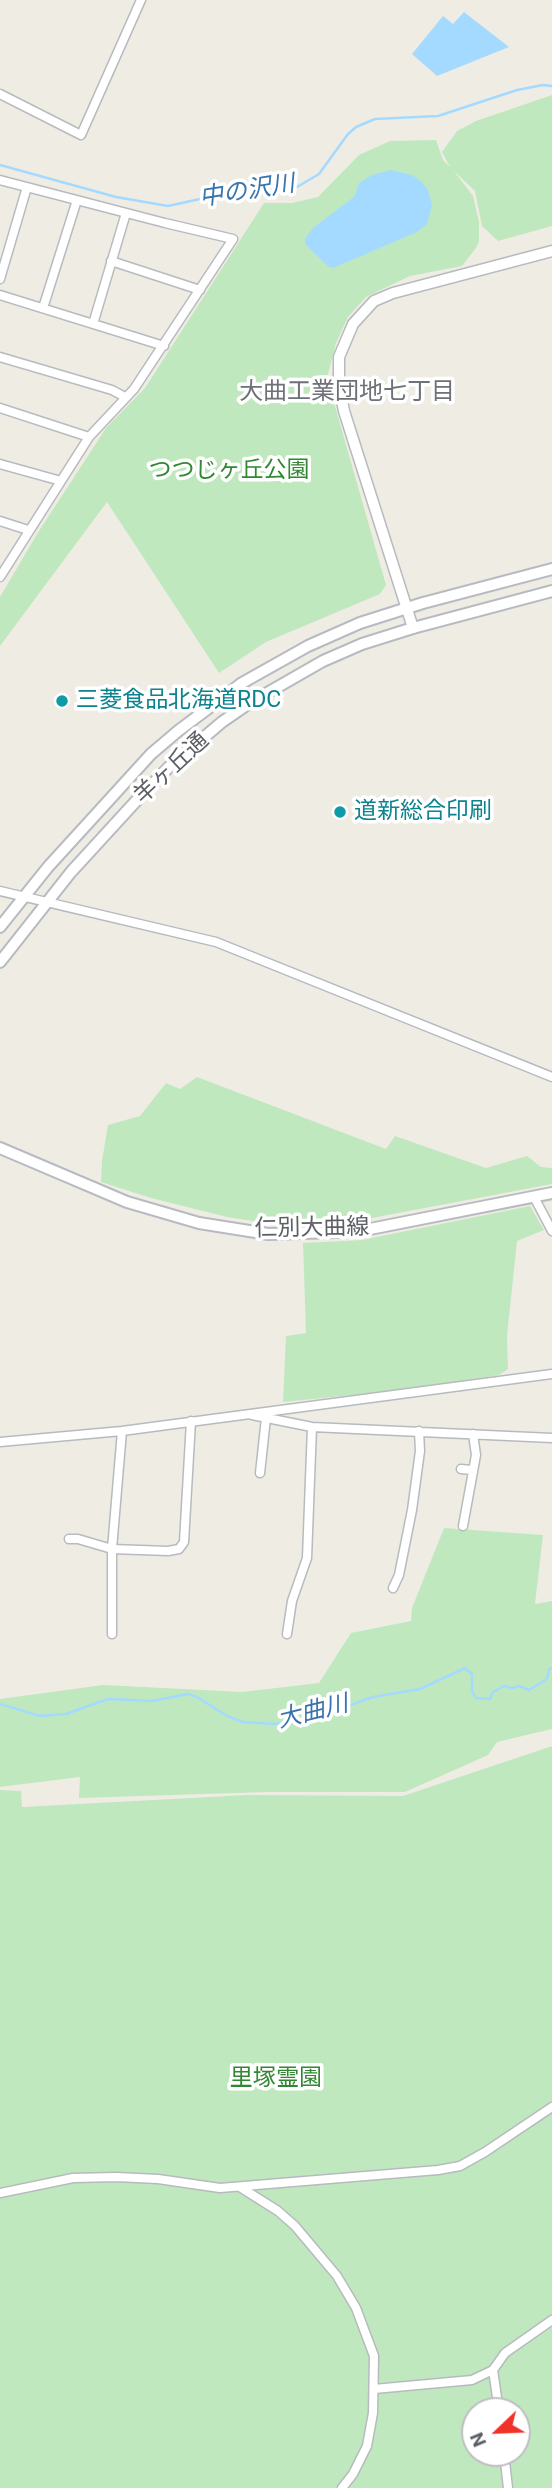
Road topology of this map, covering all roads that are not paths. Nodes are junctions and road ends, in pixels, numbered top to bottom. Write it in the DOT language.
graph roads {
  1 [pos="141,0"];
  2 [pos="0,94"];
  3 [pos="0,180"];
  4 [pos="27,187"];
  5 [pos="77,200"];
  6 [pos="126,213"];
  7 [pos="552,251"];
  8 [pos="111,261"];
  9 [pos="0,279"];
  10 [pos="200,289"];
  11 [pos="0,295"];
  12 [pos="43,307"];
  13 [pos="93,324"];
  14 [pos="164,346"];
  15 [pos="0,357"];
  16 [pos="125,397"];
  17 [pos="0,408"];
  18 [pos="89,437"];
  19 [pos="0,464"];
  20 [pos="61,481"];
  21 [pos="0,520"];
  22 [pos="29,530"];
  23 [pos="552,569"];
  24 [pos="1,574"];
  25 [pos="552,591"];
  26 [pos="406,608"];
  27 [pos="412,628"];
  28 [pos="0,891"];
  29 [pos="24,897"];
  30 [pos="46,903"];
  31 [pos="0,927"];
  32 [pos="0,962"];
  33 [pos="552,1077"];
  34 [pos="0,1148"];
  35 [pos="552,1193"];
  36 [pos="534,1197"];
  37 [pos="552,1231"];
  38 [pos="552,1374"];
  39 [pos="243,1413"];
  40 [pos="266,1418"];
  41 [pos="191,1421"];
  42 [pos="312,1427"];
  43 [pos="122,1431"];
  44 [pos="419,1431"];
  45 [pos="473,1434"];
  46 [pos="552,1438"];
  47 [pos="0,1442"];
  48 [pos="461,1469"];
  49 [pos="472,1470"];
  50 [pos="260,1473"];
  51 [pos="463,1526"];
  52 [pos="69,1539"];
  53 [pos="111,1549"];
  54 [pos="393,1588"];
  55 [pos="112,1633"];
  56 [pos="287,1634"];
  57 [pos="552,2107"];
  58 [pos="240,2187"];
  59 [pos="0,2193"];
  60 [pos="552,2320"];
  61 [pos="493,2370"];
  62 [pos="374,2389"];
  63 [pos="497,2397"];
  64 [pos="506,2467"];
  65 [pos="342,2488"];
  66 [pos="508,2488"];
  1 -- 2 [label="street"];
  3 -- 4 [label="street"];
  4 -- 5 [label="street"];
  4 -- 9 [label="street"];
  5 -- 6 [label="street"];
  5 -- 12 [label="street"];
  6 -- 8 [label="street"];
  6 -- 10 [label="street"];
  7 -- 26 [label="street"];
  8 -- 10 [label="street"];
  8 -- 13 [label="street"];
  10 -- 14 [label="street"];
  11 -- 12 [label="street"];
  12 -- 13 [label="street"];
  13 -- 14 [label="street"];
  14 -- 16 [label="street"];
  15 -- 16 [label="street"];
  16 -- 18 [label="street"];
  17 -- 18 [label="street"];
  18 -- 20 [label="street"];
  19 -- 20 [label="street"];
  20 -- 22 [label="street"];
  21 -- 22 [label="street"];
  22 -- 24 [label="street"];
  23 -- 26 [label="main road, 羊ヶ丘通"];
  25 -- 27 [label="main road, 羊ヶ丘通"];
  26 -- 27 [label="street"];
  26 -- 29 [label="main road, 羊ヶ丘通"];
  27 -- 30 [label="main road, 羊ヶ丘通"];
  28 -- 29 [label="street"];
  29 -- 30 [label="street"];
  29 -- 31 [label="main road, 羊ヶ丘通"];
  30 -- 32 [label="main road, 羊ヶ丘通"];
  30 -- 33 [label="street"];
  34 -- 36 [label="main road, 仁別大曲線"];
  35 -- 36 [label="main road, 仁別大曲線"];
  36 -- 37 [label="street"];
  38 -- 39 [label="street"];
  39 -- 40 [label="street"];
  39 -- 41 [label="street"];
  40 -- 42 [label="street"];
  40 -- 50 [label="street"];
  41 -- 43 [label="street"];
  41 -- 53 [label="street"];
  42 -- 44 [label="street"];
  42 -- 56 [label="street"];
  43 -- 47 [label="street"];
  43 -- 53 [label="street"];
  44 -- 45 [label="street"];
  44 -- 54 [label="street"];
  45 -- 46 [label="street"];
  45 -- 49 [label="street"];
  48 -- 49 [label="street"];
  49 -- 51 [label="street"];
  52 -- 53 [label="street"];
  53 -- 55 [label="street"];
  57 -- 58 [label="street"];
  58 -- 59 [label="street"];
  58 -- 62 [label="street"];
  60 -- 61 [label="street"];
  61 -- 62 [label="street"];
  61 -- 63 [label="street"];
  62 -- 65 [label="street"];
  64 -- 66 [label="street"];
}
